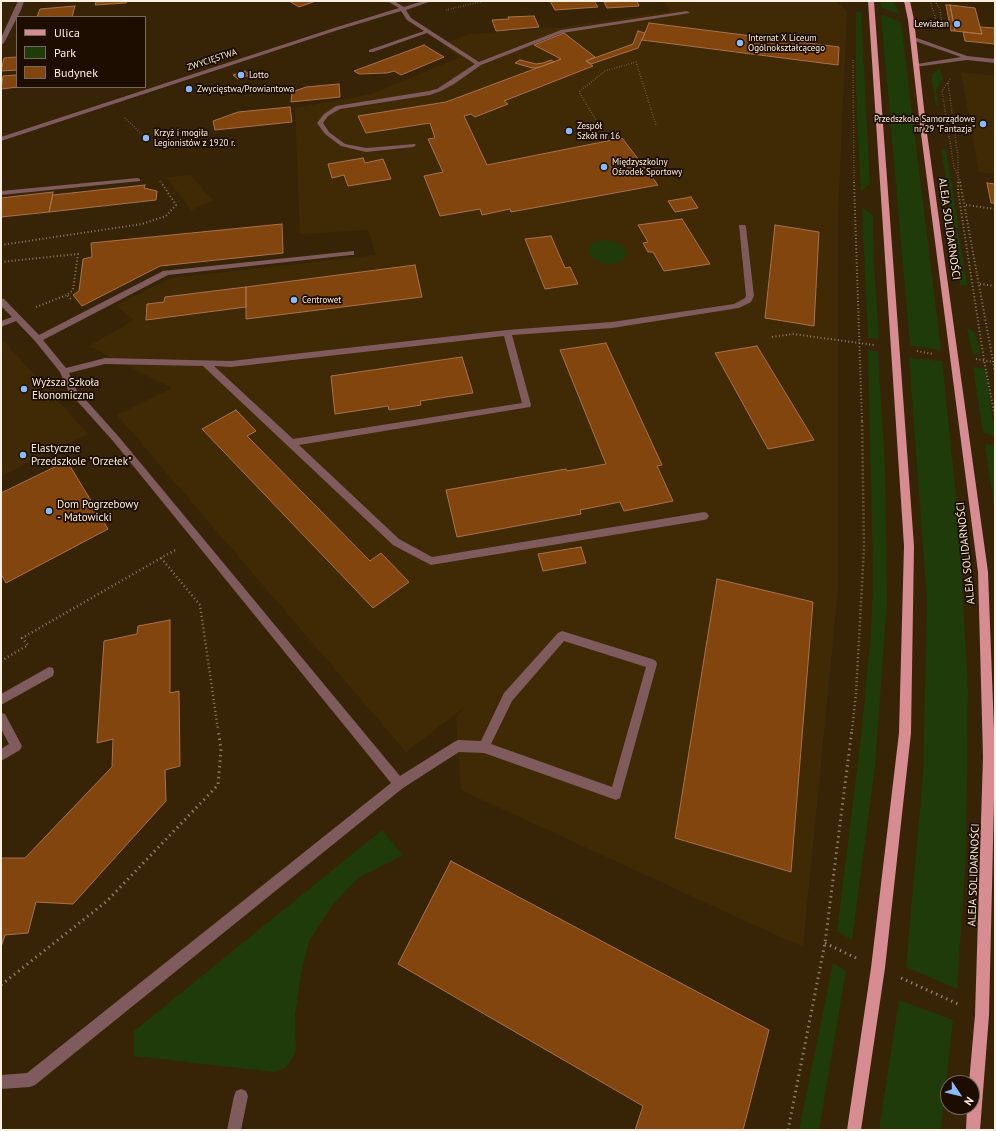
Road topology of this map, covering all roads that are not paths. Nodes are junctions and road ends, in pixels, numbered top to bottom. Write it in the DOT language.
graph roads {
  1 [pos="21,1"];
  2 [pos="390,1"];
  3 [pos="404,1"];
  4 [pos="429,1"];
  5 [pos="871,1"];
  6 [pos="907,1"];
  7 [pos="402,8"];
  8 [pos="687,13"];
  9 [pos="428,31"];
  10 [pos="914,39"];
  11 [pos="1,43"];
  12 [pos="371,51"];
  13 [pos="967,58"];
  14 [pos="995,61"];
  15 [pos="479,64"];
  16 [pos="917,66"];
  17 [pos="1,139"];
  18 [pos="413,145"];
  19 [pos="138,180"];
  20 [pos="1,193"];
  21 [pos="742,227"];
  22 [pos="351,253"];
  23 [pos="1,301"];
  24 [pos="17,318"];
  25 [pos="1,324"];
  26 [pos="507,333"];
  27 [pos="38,339"];
  28 [pos="205,363"];
  29 [pos="64,371"];
  30 [pos="291,443"];
  31 [pos="704,516"];
  32 [pos="49,672"];
  33 [pos="1,700"];
  34 [pos="1,718"];
  35 [pos="484,747"];
  36 [pos="1,756"];
  37 [pos="399,784"];
  38 [pos="1,1082"];
  39 [pos="241,1096"];
  40 [pos="234,1130"];
  41 [pos="854,1130"];
  42 [pos="973,1130"];
  1 -- 11 [label="street"];
  2 -- 7 [label="street"];
  3 -- 7 [label="street"];
  4 -- 7 [label="street, ZWYCIĘSTWA"];
  5 -- 41 [label="main road"];
  6 -- 10 [label="main road, ALEJA SOLIDARNOŚCI"];
  7 -- 9 [label="street"];
  7 -- 17 [label="street, ZWYCIĘSTWA"];
  8 -- 15 [label="street"];
  9 -- 12 [label="street"];
  9 -- 15 [label="street"];
  10 -- 13 [label="street"];
  10 -- 16 [label="main road, ALEJA SOLIDARNOŚCI"];
  13 -- 14 [label="street"];
  13 -- 16 [label="street"];
  15 -- 18 [label="street"];
  16 -- 42 [label="main road, ALEJA SOLIDARNOŚCI"];
  19 -- 20 [label="street"];
  21 -- 26 [label="street"];
  22 -- 27 [label="street"];
  23 -- 24 [label="street"];
  24 -- 25 [label="street"];
  24 -- 27 [label="street"];
  26 -- 28 [label="street"];
  26 -- 30 [label="street"];
  27 -- 29 [label="street"];
  28 -- 29 [label="street"];
  28 -- 30 [label="street"];
  29 -- 37 [label="street"];
  30 -- 31 [label="street"];
  32 -- 33 [label="street"];
  34 -- 36 [label="street"];
  35 -- 35 [label="street"];
  35 -- 37 [label="street"];
  37 -- 38 [label="street"];
  39 -- 40 [label="street"];
}
